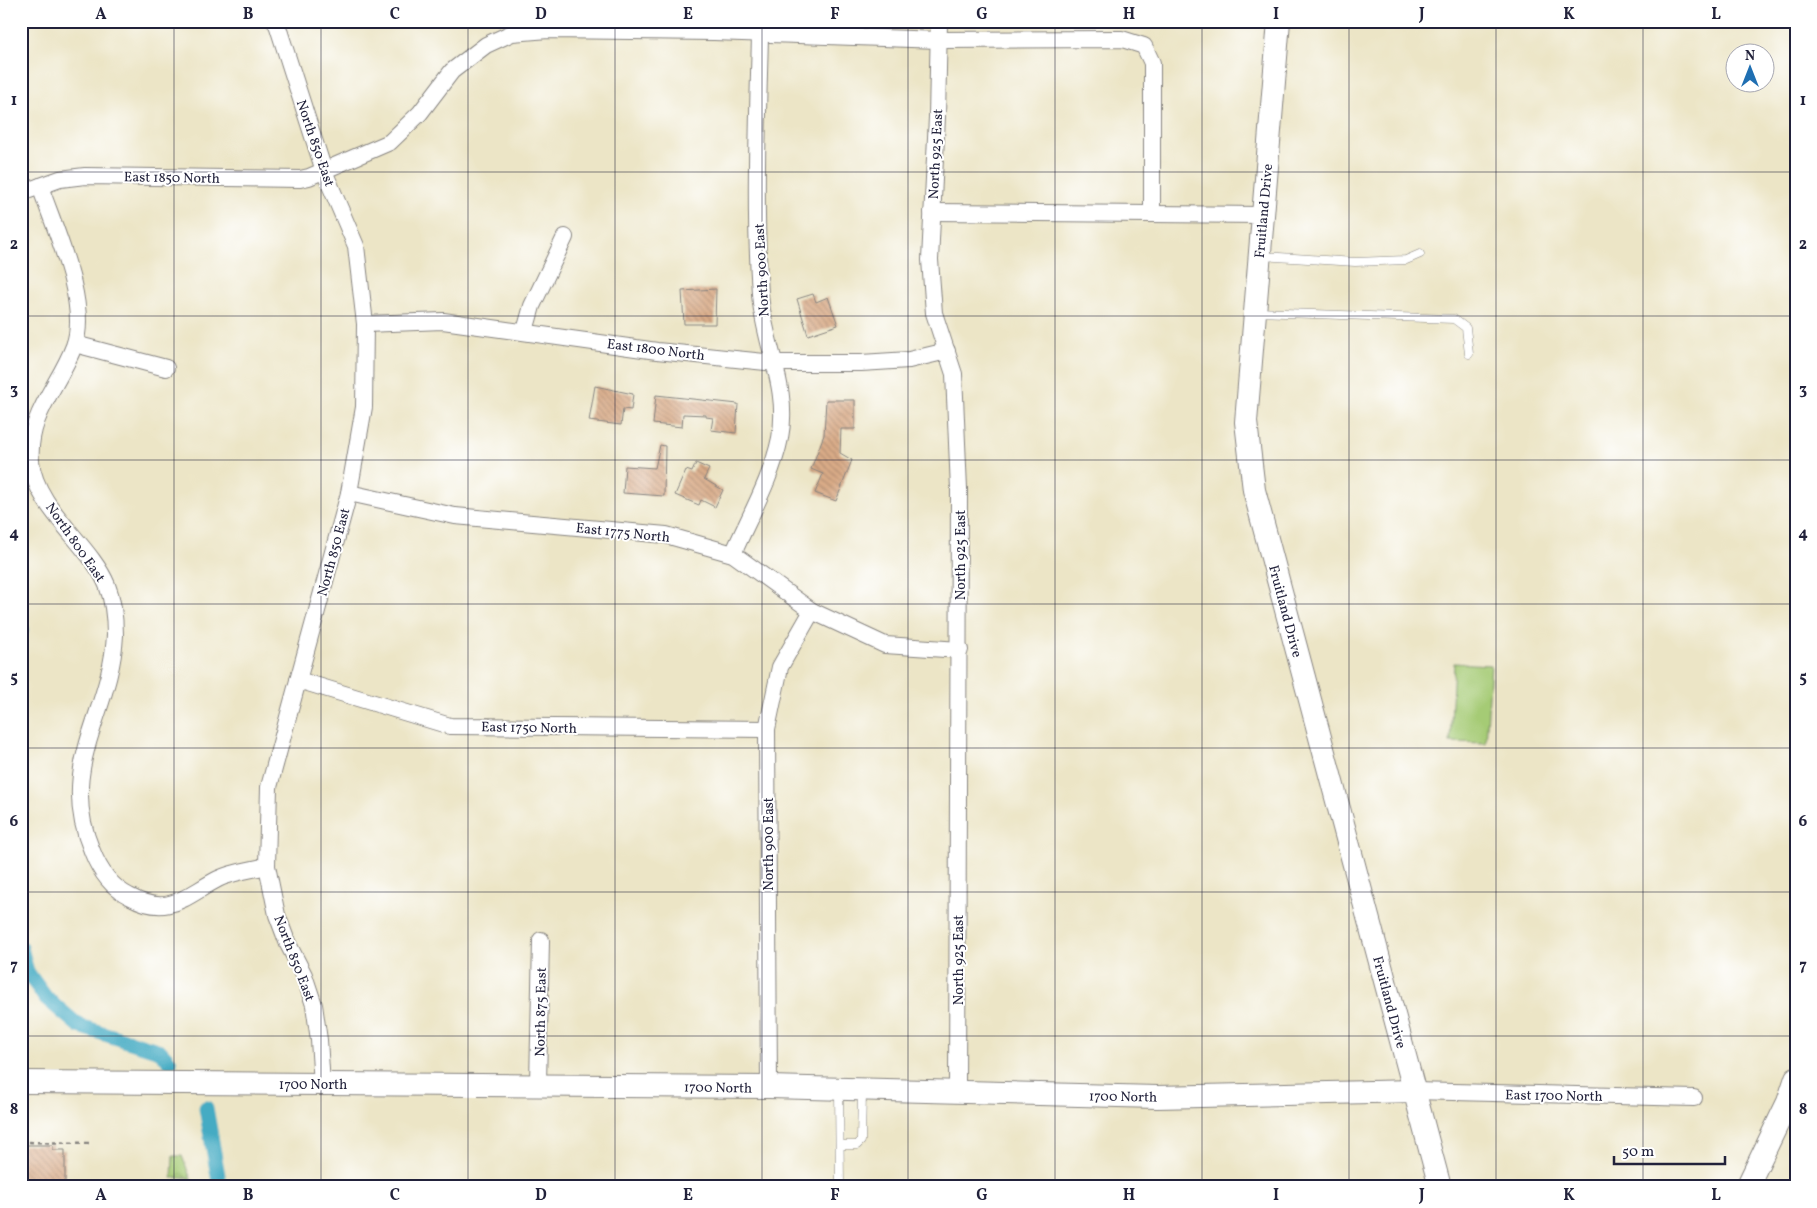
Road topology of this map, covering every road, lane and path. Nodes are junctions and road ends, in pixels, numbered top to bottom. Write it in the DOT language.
graph roads {
  1 [pos="274,21"];
  2 [pos="939,21"];
  3 [pos="1279,21"];
  4 [pos="760,35"];
  5 [pos="939,40"];
  6 [pos="324,171"];
  7 [pos="40,186"];
  8 [pos="21,193"];
  9 [pos="932,212"];
  10 [pos="1152,214"];
  11 [pos="1263,215"];
  12 [pos="565,237"];
  13 [pos="1420,254"];
  14 [pos="1260,256"];
  15 [pos="1254,312"];
  16 [pos="365,324"];
  17 [pos="525,331"];
  18 [pos="75,344"];
  19 [pos="947,351"];
  20 [pos="1469,354"];
  21 [pos="775,363"];
  22 [pos="166,368"];
  23 [pos="349,493"];
  24 [pos="733,554"];
  25 [pos="812,611"];
  26 [pos="960,650"];
  27 [pos="298,680"];
  28 [pos="767,729"];
  29 [pos="266,866"];
  30 [pos="541,940"];
  31 [pos="1796,1078"];
  32 [pos="21,1082"];
  33 [pos="322,1084"];
  34 [pos="538,1084"];
  35 [pos="769,1087"];
  36 [pos="839,1089"];
  37 [pos="862,1090"];
  38 [pos="1414,1091"];
  39 [pos="957,1093"];
  40 [pos="1694,1098"];
  41 [pos="21,1142"];
  42 [pos="90,1143"];
  43 [pos="840,1145"];
  44 [pos="840,1187"];
  45 [pos="1440,1187"];
  46 [pos="1746,1187"];
  1 -- 6 [label="street, North 850 East"];
  2 -- 5 [label="street, North 925 East"];
  3 -- 11 [label="street, Fruitland Drive"];
  4 -- 5 [label="street, East 1850 North"];
  4 -- 6 [label="street, East 1850 North"];
  4 -- 21 [label="street, North 900 East"];
  5 -- 9 [label="street, North 925 East"];
  5 -- 10 [label="street, East 1850 North"];
  6 -- 7 [label="street, East 1850 North"];
  6 -- 16 [label="street, North 850 East"];
  7 -- 8 [label="street, East 1850 North"];
  7 -- 18 [label="street, North 800 East"];
  9 -- 10 [label="street"];
  9 -- 19 [label="street, North 925 East"];
  10 -- 11 [label="street"];
  11 -- 14 [label="street, Fruitland Drive"];
  12 -- 17 [label="street"];
  13 -- 14 [label="lane"];
  14 -- 15 [label="street, Fruitland Drive"];
  15 -- 20 [label="lane"];
  15 -- 38 [label="street, Fruitland Drive"];
  16 -- 17 [label="street, East 1800 North"];
  16 -- 23 [label="street, North 850 East"];
  17 -- 21 [label="street, East 1800 North"];
  18 -- 22 [label="street"];
  18 -- 29 [label="street, North 800 East"];
  19 -- 21 [label="street, East 1800 North"];
  19 -- 26 [label="street, North 925 East"];
  21 -- 24 [label="street, North 900 East"];
  23 -- 24 [label="street, East 1775 North"];
  23 -- 27 [label="street, North 850 East"];
  24 -- 25 [label="street, East 1775 North"];
  25 -- 26 [label="street, East 1775 North"];
  25 -- 28 [label="street, North 900 East"];
  26 -- 39 [label="street, North 925 East"];
  27 -- 28 [label="street, East 1750 North"];
  27 -- 29 [label="street, North 850 East"];
  28 -- 35 [label="street, North 900 East"];
  29 -- 33 [label="street, North 850 East"];
  30 -- 34 [label="street, North 875 East"];
  31 -- 46 [label="street"];
  32 -- 33 [label="street, 1700 North"];
  33 -- 34 [label="street, 1700 North"];
  34 -- 35 [label="street, 1700 North"];
  35 -- 36 [label="street, 1700 North"];
  36 -- 37 [label="street, 1700 North"];
  36 -- 43 [label="lane"];
  37 -- 39 [label="street, 1700 North"];
  37 -- 43 [label="lane"];
  38 -- 39 [label="street, 1700 North"];
  38 -- 40 [label="street, East 1700 North"];
  38 -- 45 [label="street, Fruitland Drive"];
  41 -- 42 [label="path"];
  43 -- 44 [label="lane"];
}
